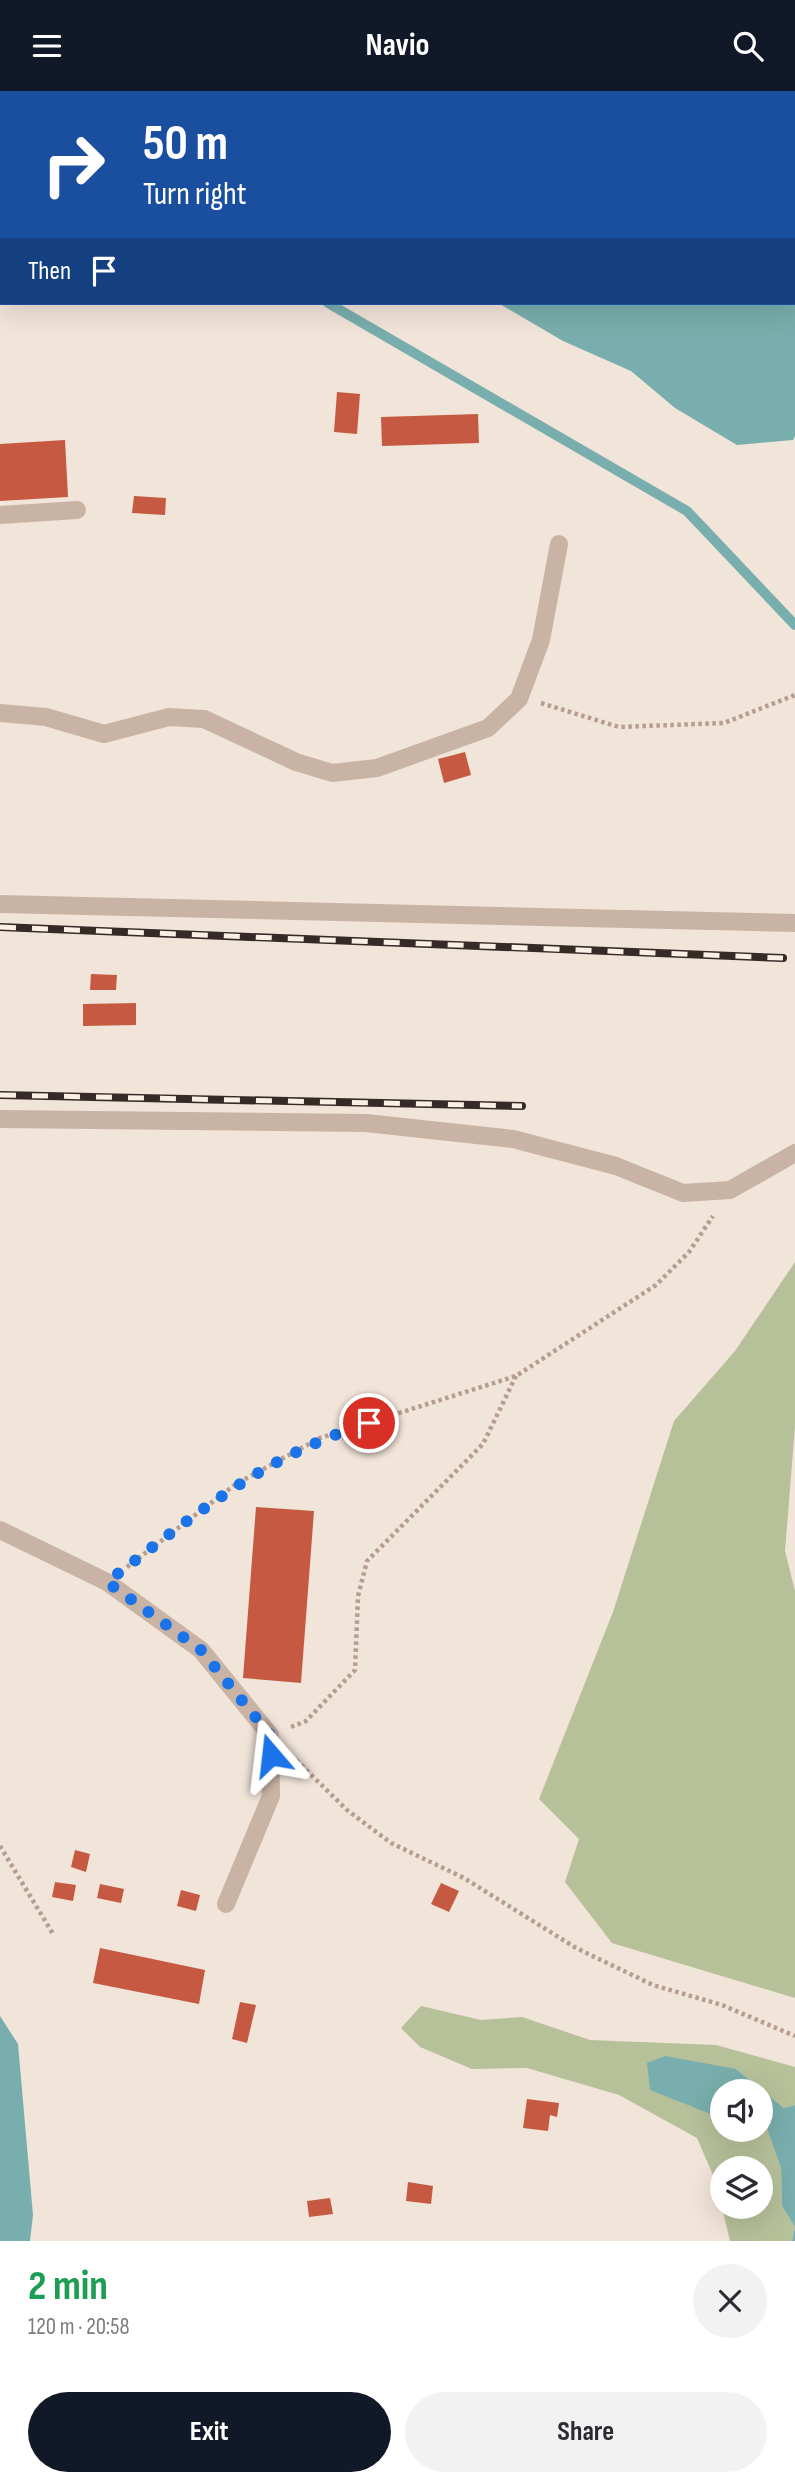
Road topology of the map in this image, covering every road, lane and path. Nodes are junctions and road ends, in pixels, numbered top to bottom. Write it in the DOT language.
graph roads {
  1 [pos="77,510"];
  2 [pos="0,515"];
  3 [pos="559,544"];
  4 [pos="795,695"];
  5 [pos="519,699"];
  6 [pos="0,713"];
  7 [pos="0,904"];
  8 [pos="795,923"];
  9 [pos="0,1119"];
  10 [pos="795,1153"];
  11 [pos="730,1190"];
  12 [pos="516,1376"];
  13 [pos="0,1530"];
  14 [pos="107,1582"];
  15 [pos="270,1735"];
  16 [pos="0,1846"];
  17 [pos="226,1904"];
  18 [pos="53,1934"];
  19 [pos="795,2036"];
  1 -- 2 [label="lane"];
  3 -- 5 [label="lane"];
  4 -- 5 [label="path"];
  5 -- 6 [label="lane"];
  7 -- 8 [label="lane"];
  9 -- 11 [label="lane"];
  10 -- 11 [label="lane"];
  11 -- 12 [label="path"];
  12 -- 14 [label="path"];
  12 -- 15 [label="path"];
  13 -- 14 [label="lane"];
  14 -- 15 [label="lane"];
  15 -- 17 [label="lane"];
  15 -- 19 [label="path"];
  16 -- 18 [label="path"];
}
